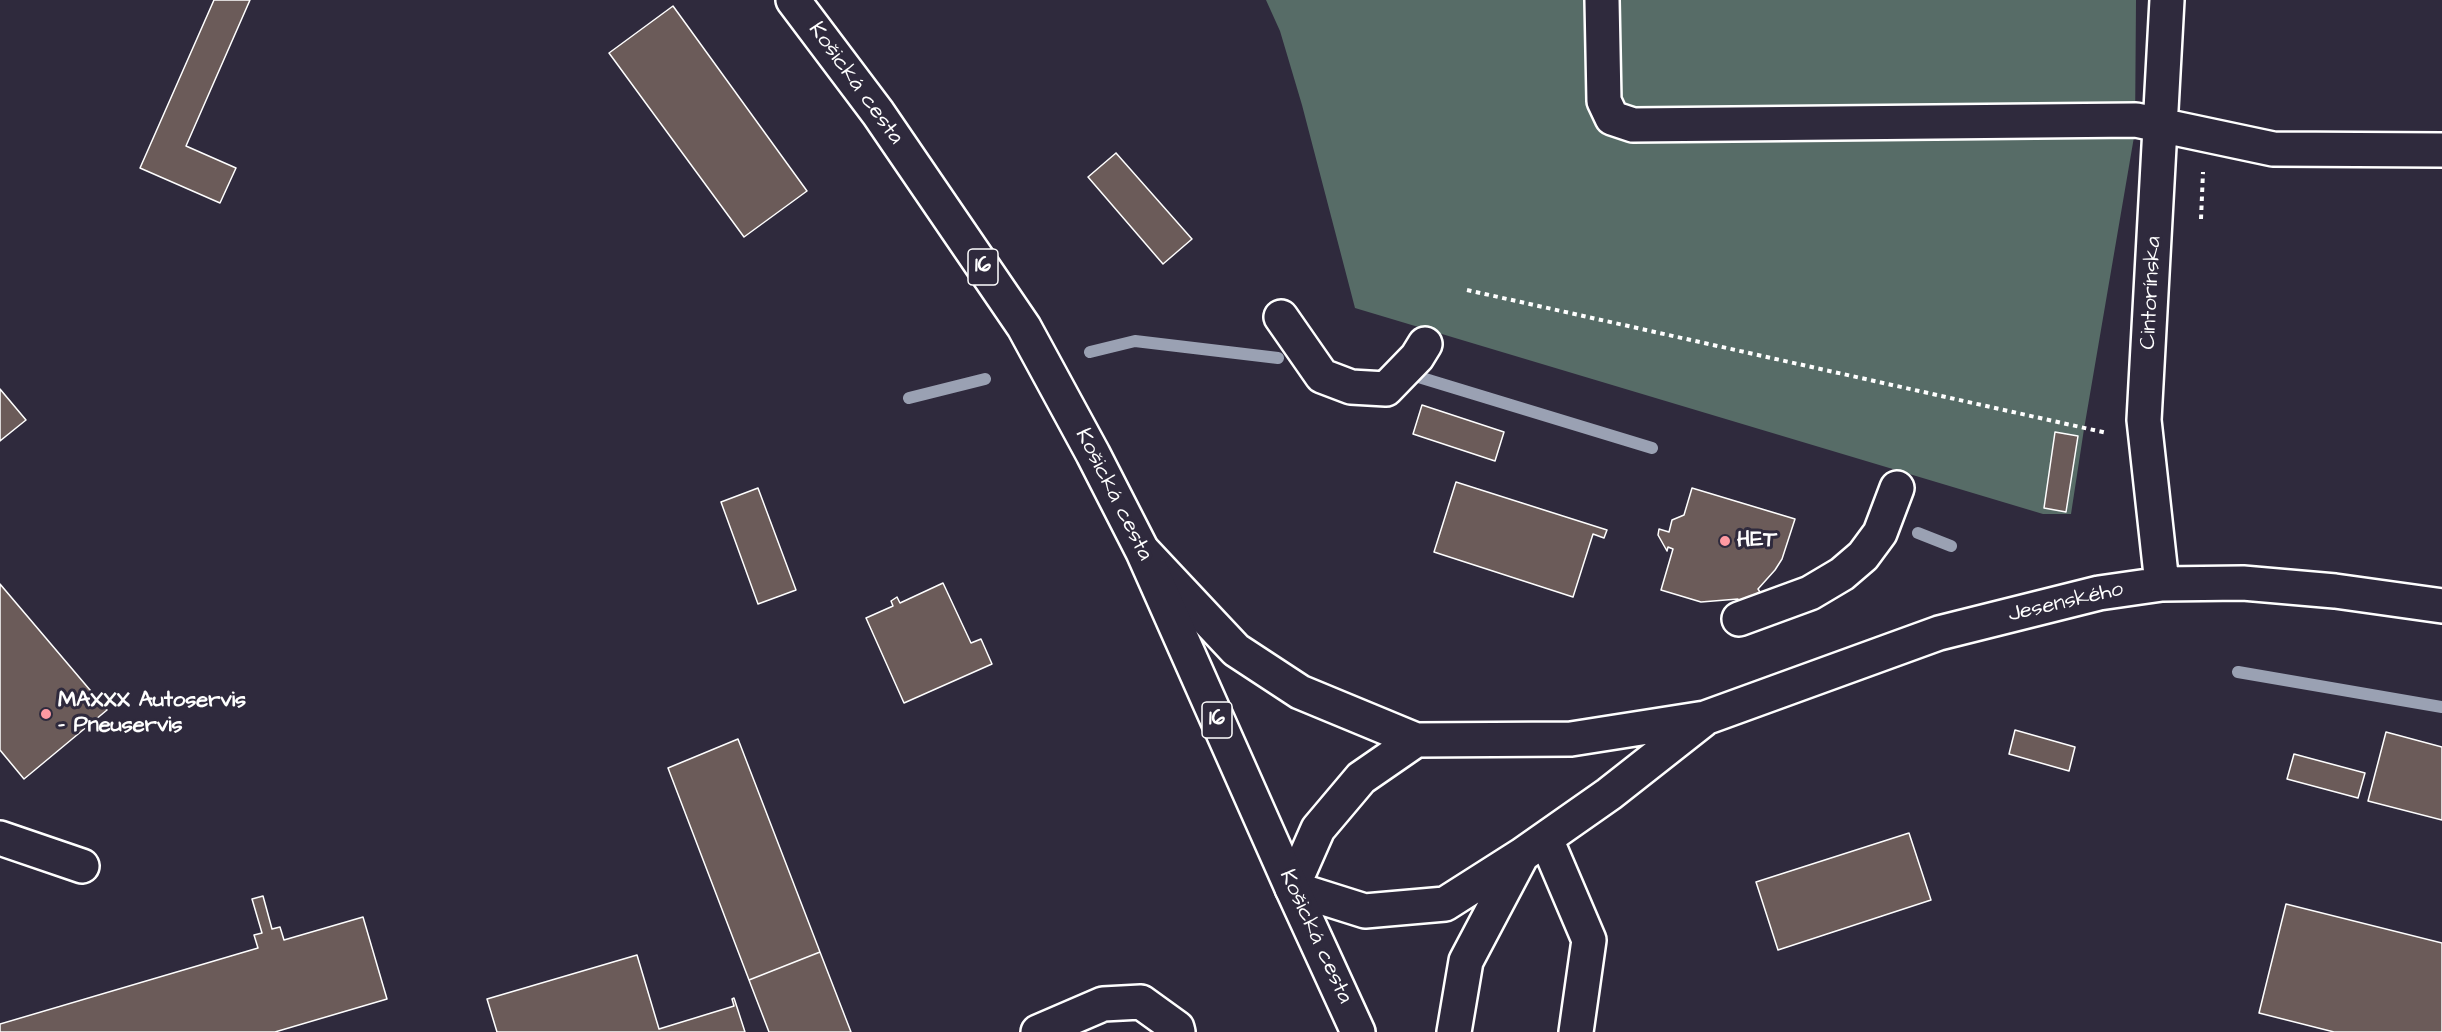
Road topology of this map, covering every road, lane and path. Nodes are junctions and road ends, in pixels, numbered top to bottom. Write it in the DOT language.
graph roads {
  1 [pos="793,0"];
  2 [pos="1602,0"];
  3 [pos="2167,0"];
  4 [pos="2160,124"];
  5 [pos="2442,150"];
  6 [pos="1467,290"];
  7 [pos="1281,317"];
  8 [pos="1425,344"];
  9 [pos="2146,441"];
  10 [pos="1898,488"];
  11 [pos="1143,552"];
  12 [pos="2162,584"];
  13 [pos="2442,606"];
  14 [pos="1739,619"];
  15 [pos="1705,718"];
  16 [pos="1416,740"];
  17 [pos="0,838"];
  18 [pos="1534,847"];
  19 [pos="82,866"];
  20 [pos="1292,888"];
  21 [pos="1038,1032"];
  22 [pos="1178,1032"];
  23 [pos="1358,1032"];
  24 [pos="1454,1032"];
  25 [pos="1576,1032"];
  1 -- 11 [label="street, Košická cesta / 16"];
  2 -- 4 [label="street"];
  3 -- 4 [label="street, Cintorínska"];
  4 -- 5 [label="street"];
  4 -- 9 [label="street, Cintorínska"];
  6 -- 9 [label="path"];
  7 -- 8 [label="street"];
  9 -- 12 [label="street, Cintorínska"];
  10 -- 14 [label="street"];
  11 -- 16 [label="street"];
  11 -- 20 [label="street, Košická cesta / 16"];
  12 -- 13 [label="street, Jesenského"];
  12 -- 15 [label="street, Jesenského"];
  15 -- 16 [label="street"];
  15 -- 18 [label="street"];
  16 -- 20 [label="street"];
  17 -- 19 [label="street"];
  18 -- 20 [label="street"];
  18 -- 24 [label="street"];
  18 -- 25 [label="street"];
  20 -- 23 [label="street, Košická cesta / 16"];
  21 -- 22 [label="street"];
}
